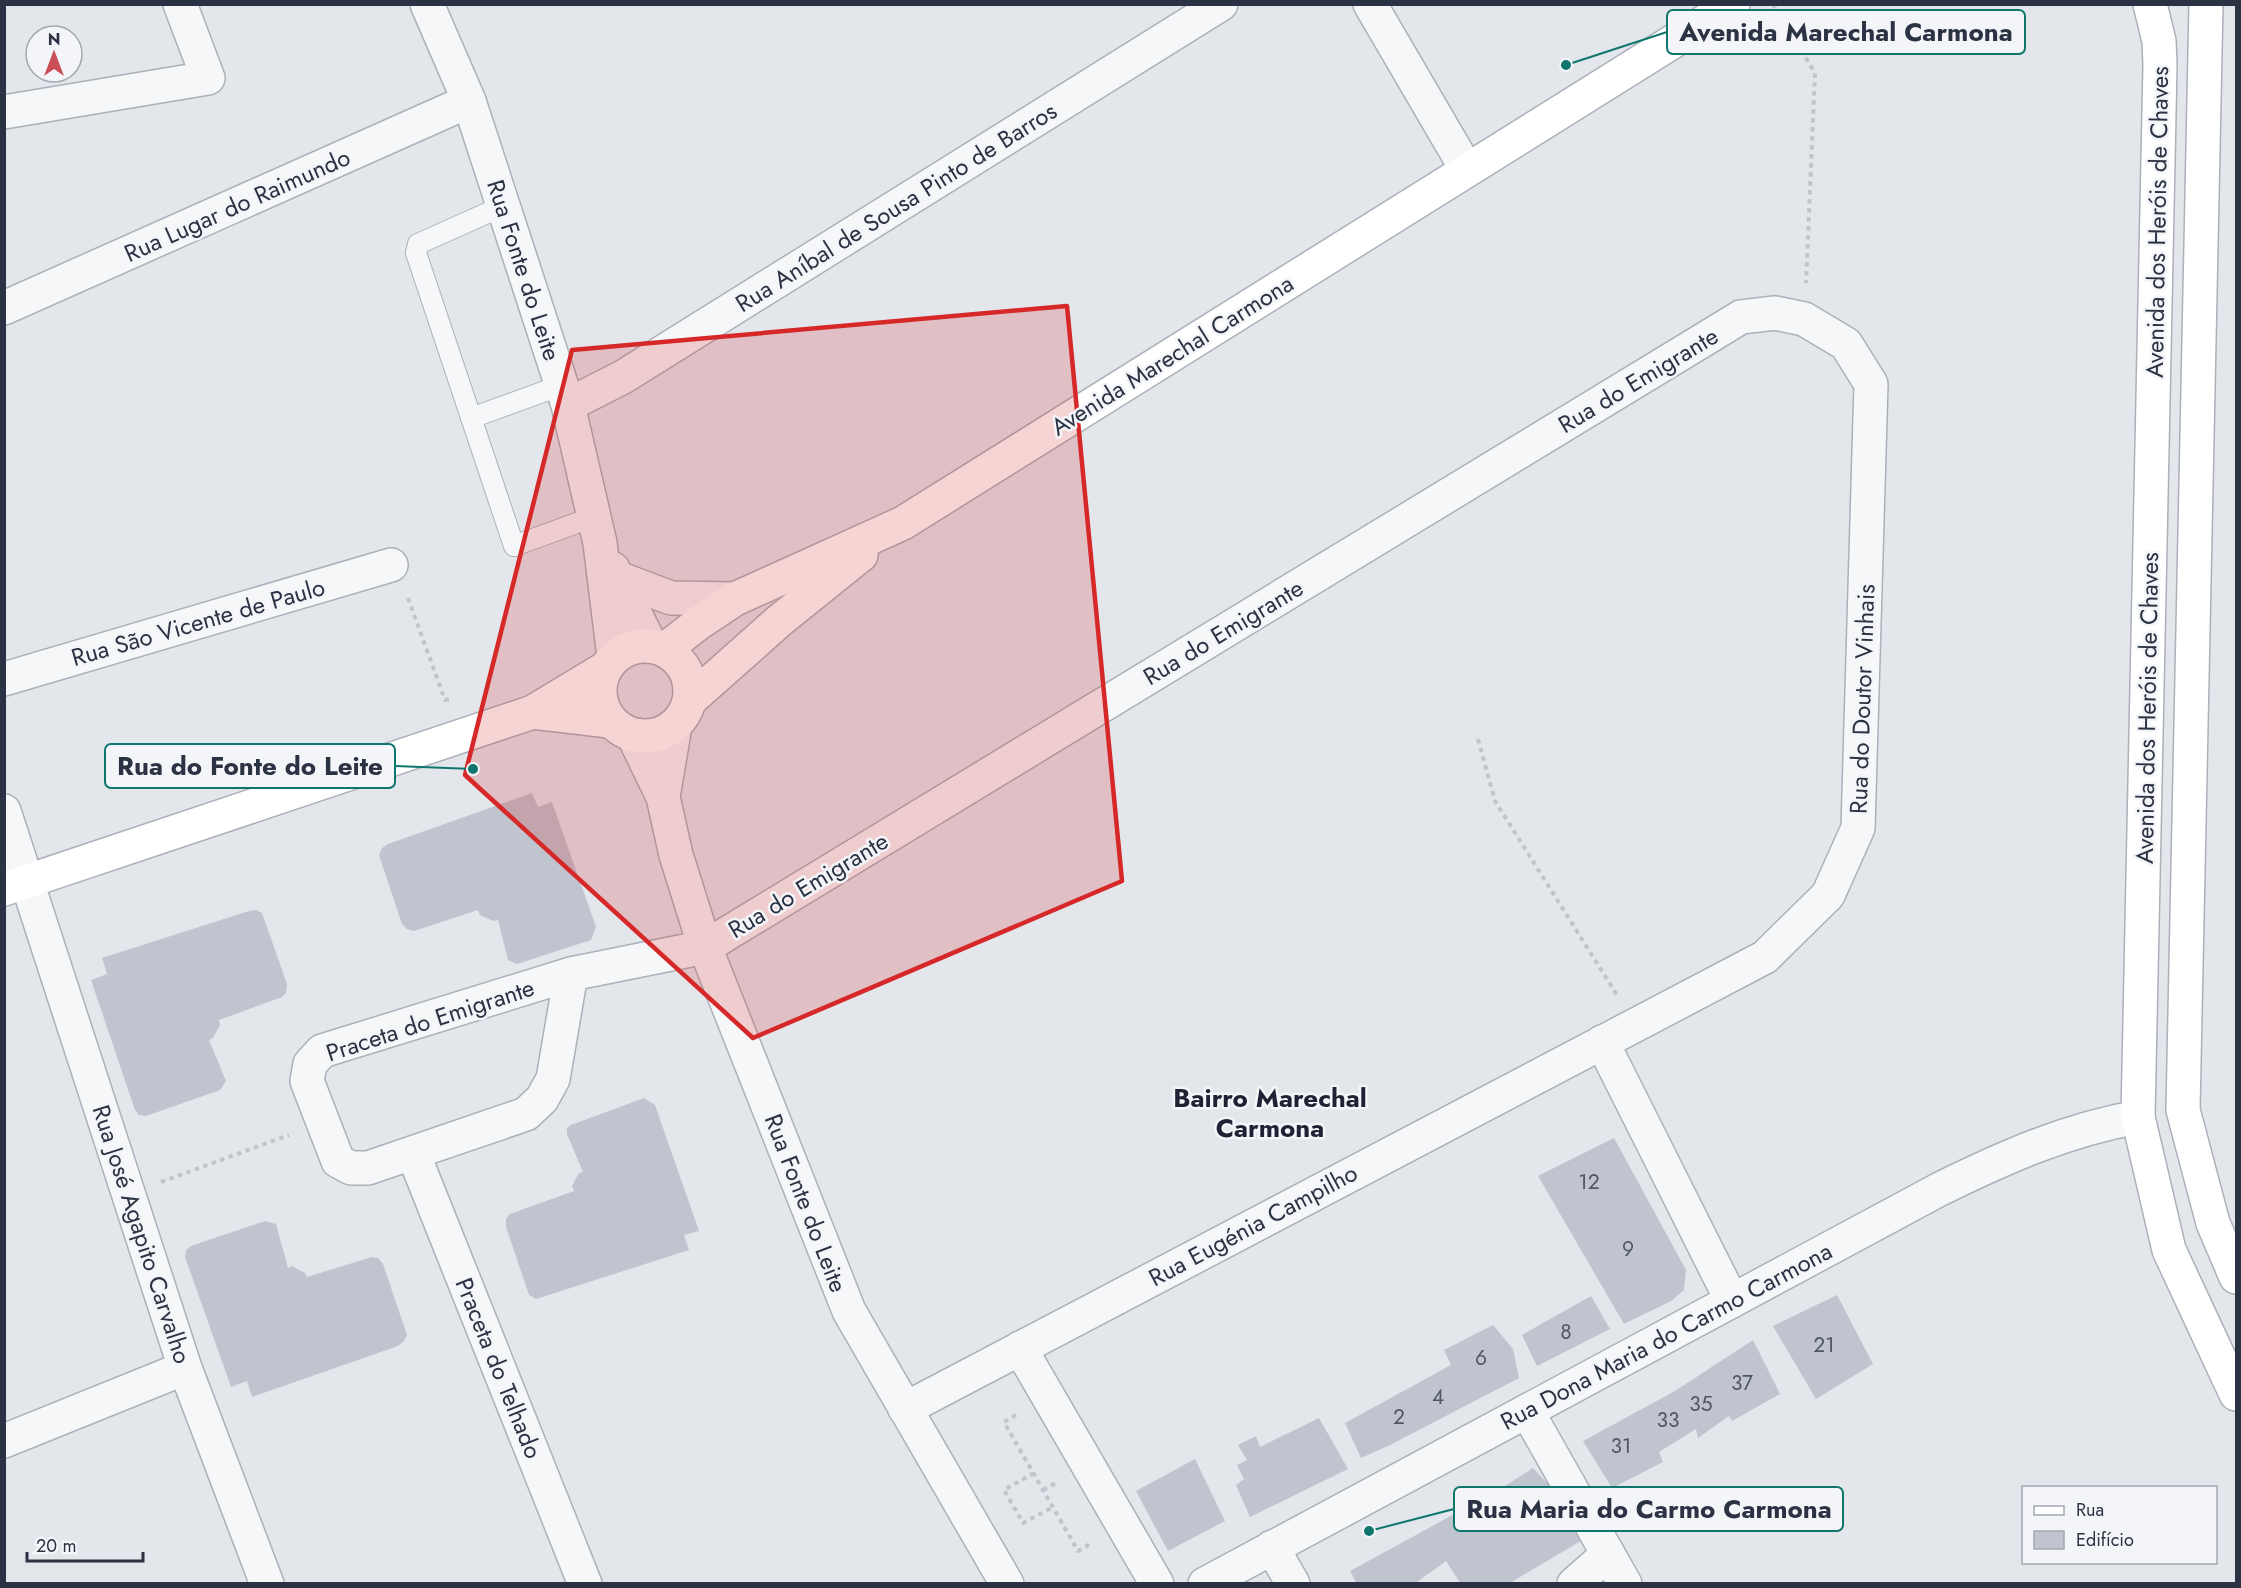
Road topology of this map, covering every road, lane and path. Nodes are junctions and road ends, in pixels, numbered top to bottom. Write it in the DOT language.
graph roads {
  1 [pos="180,4"];
  2 [pos="427,4"];
  3 [pos="1221,4"];
  4 [pos="1370,4"];
  5 [pos="1733,4"];
  6 [pos="1773,4"];
  7 [pos="2150,4"];
  8 [pos="2206,4"];
  9 [pos="469,101"];
  10 [pos="4,112"];
  11 [pos="1467,170"];
  12 [pos="503,206"];
  13 [pos="4,308"];
  14 [pos="1741,317"];
  15 [pos="1804,319"];
  16 [pos="565,395"];
  17 [pos="471,418"];
  18 [pos="903,523"];
  19 [pos="597,530"];
  20 [pos="391,565"];
  21 [pos="618,578"];
  22 [pos="735,600"];
  23 [pos="658,648"];
  24 [pos="610,663"];
  25 [pos="4,679"];
  26 [pos="456,696"];
  27 [pos="533,712"];
  28 [pos="683,713"];
  29 [pos="621,728"];
  30 [pos="1478,739"];
  31 [pos="663,797"];
  32 [pos="4,811"];
  33 [pos="16,886"];
  34 [pos="705,947"];
  35 [pos="571,974"];
  36 [pos="1636,1024"];
  37 [pos="1602,1042"];
  38 [pos="2183,1110"];
  39 [pos="2138,1117"];
  40 [pos="324,1123"];
  41 [pos="413,1153"];
  42 [pos="128,1194"];
  43 [pos="2236,1277"];
  44 [pos="1732,1301"];
  45 [pos="1020,1348"];
  46 [pos="185,1368"];
  47 [pos="2236,1394"];
  48 [pos="1048,1397"];
  49 [pos="905,1409"];
  50 [pos="1527,1411"];
  51 [pos="4,1441"];
  52 [pos="1034,1473"];
  53 [pos="1053,1507"];
  54 [pos="1123,1525"];
  55 [pos="1272,1547"];
  56 [pos="1608,1554"];
  57 [pos="267,1584"];
  58 [pos="585,1584"];
  59 [pos="1007,1584"];
  60 [pos="1157,1584"];
  61 [pos="1205,1584"];
  62 [pos="1293,1584"];
  63 [pos="1574,1584"];
  64 [pos="1625,1584"];
  1 -- 10 [label="street"];
  2 -- 9 [label="street, Rua Fonte do Leite"];
  3 -- 16 [label="street, Rua Aníbal de Sousa Pinto de Barros"];
  4 -- 11 [label="street"];
  5 -- 11 [label="main road, Avenida Marechal Carmona"];
  6 -- 15 [label="path"];
  7 -- 39 [label="main road, Avenida dos Heróis de Chaves"];
  8 -- 38 [label="main road, Avenida dos Heróis de Chaves"];
  9 -- 12 [label="street, Rua Fonte do Leite"];
  9 -- 13 [label="street, Rua Lugar do Raimundo"];
  11 -- 18 [label="main road, Avenida Marechal Carmona"];
  12 -- 16 [label="street, Rua Fonte do Leite"];
  12 -- 17 [label="lane"];
  14 -- 15 [label="street, Rua do Doutor Vinhais"];
  14 -- 34 [label="street, Rua do Emigrante"];
  15 -- 36 [label="street, Rua do Doutor Vinhais"];
  16 -- 17 [label="lane"];
  16 -- 19 [label="street, Rua Fonte do Leite"];
  17 -- 19 [label="lane"];
  18 -- 22 [label="main road, Avenida Marechal Carmona"];
  18 -- 28 [label="main road"];
  19 -- 21 [label="street"];
  19 -- 24 [label="street"];
  20 -- 25 [label="street, Rua São Vicente de Paulo"];
  20 -- 26 [label="path"];
  21 -- 22 [label="street"];
  21 -- 23 [label="street"];
  22 -- 23 [label="main road, Avenida Marechal Carmona"];
  23 -- 24 [label="main road"];
  23 -- 28 [label="main road"];
  24 -- 27 [label="main road"];
  24 -- 29 [label="main road"];
  27 -- 29 [label="main road"];
  27 -- 33 [label="main road"];
  28 -- 29 [label="main road"];
  28 -- 31 [label="street"];
  29 -- 31 [label="street"];
  30 -- 36 [label="path"];
  31 -- 34 [label="street, Rua Fonte do Leite"];
  32 -- 33 [label="street, Rua José Agapito Carvalho"];
  33 -- 42 [label="street, Rua José Agapito Carvalho"];
  34 -- 35 [label="street, Praceta do Emigrante"];
  34 -- 49 [label="street, Rua Fonte do Leite"];
  35 -- 40 [label="street, Praceta do Emigrante"];
  35 -- 41 [label="street, Praceta do Emigrante"];
  36 -- 37 [label="street, Rua do Doutor Vinhais"];
  37 -- 44 [label="street"];
  37 -- 45 [label="street, Rua Eugénia Campilho"];
  38 -- 39 [label="main road"];
  38 -- 43 [label="main road, Avenida dos Heróis de Chaves"];
  39 -- 44 [label="street, Rua Dona Maria do Carmo Carmona"];
  39 -- 47 [label="main road, Avenida dos Heróis de Chaves"];
  40 -- 41 [label="street, Praceta do Emigrante"];
  40 -- 42 [label="path"];
  41 -- 58 [label="street, Praceta do Telhado"];
  42 -- 46 [label="street, Rua José Agapito Carvalho"];
  44 -- 50 [label="street, Rua Dona Maria do Carmo Carmona"];
  45 -- 48 [label="street"];
  45 -- 49 [label="street, Rua Eugénia Campilho"];
  46 -- 51 [label="street"];
  46 -- 57 [label="street, Rua José Agapito Carvalho"];
  48 -- 52 [label="path"];
  48 -- 54 [label="street"];
  49 -- 59 [label="street, Rua Fonte do Leite"];
  50 -- 55 [label="street, Rua Dona Maria do Carmo Carmona"];
  50 -- 56 [label="street"];
  52 -- 53 [label="path"];
  52 -- 53 [label="path"];
  53 -- 54 [label="path"];
  54 -- 60 [label="street"];
  55 -- 61 [label="street, Rua Dona Maria do Carmo Carmona"];
  55 -- 62 [label="street"];
  56 -- 63 [label="street"];
  56 -- 64 [label="street"];
}
